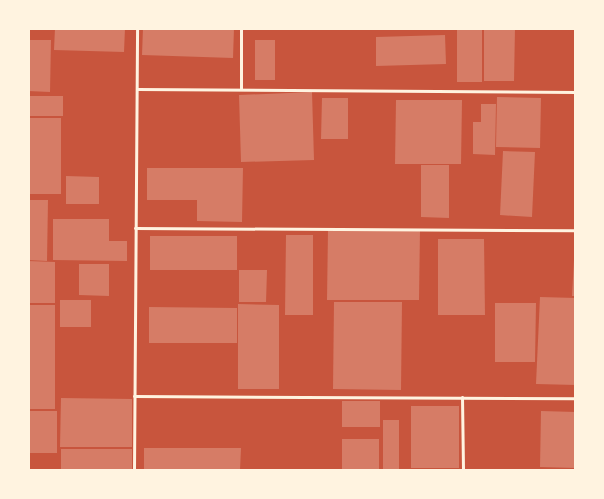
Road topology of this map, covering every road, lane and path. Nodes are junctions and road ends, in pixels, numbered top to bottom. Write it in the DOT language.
graph roads {
  1 [pos="137,28"];
  2 [pos="241,28"];
  3 [pos="137,89"];
  4 [pos="241,90"];
  5 [pos="576,92"];
  6 [pos="135,228"];
  7 [pos="576,230"];
  8 [pos="134,396"];
  9 [pos="462,397"];
  10 [pos="576,398"];
  11 [pos="134,471"];
  12 [pos="463,471"];
  1 -- 3 [label="lane"];
  2 -- 4 [label="lane"];
  3 -- 4 [label="lane"];
  3 -- 6 [label="lane"];
  4 -- 5 [label="lane"];
  6 -- 7 [label="lane"];
  6 -- 8 [label="lane"];
  8 -- 9 [label="lane"];
  8 -- 11 [label="lane"];
  9 -- 10 [label="lane"];
  9 -- 12 [label="lane"];
}
